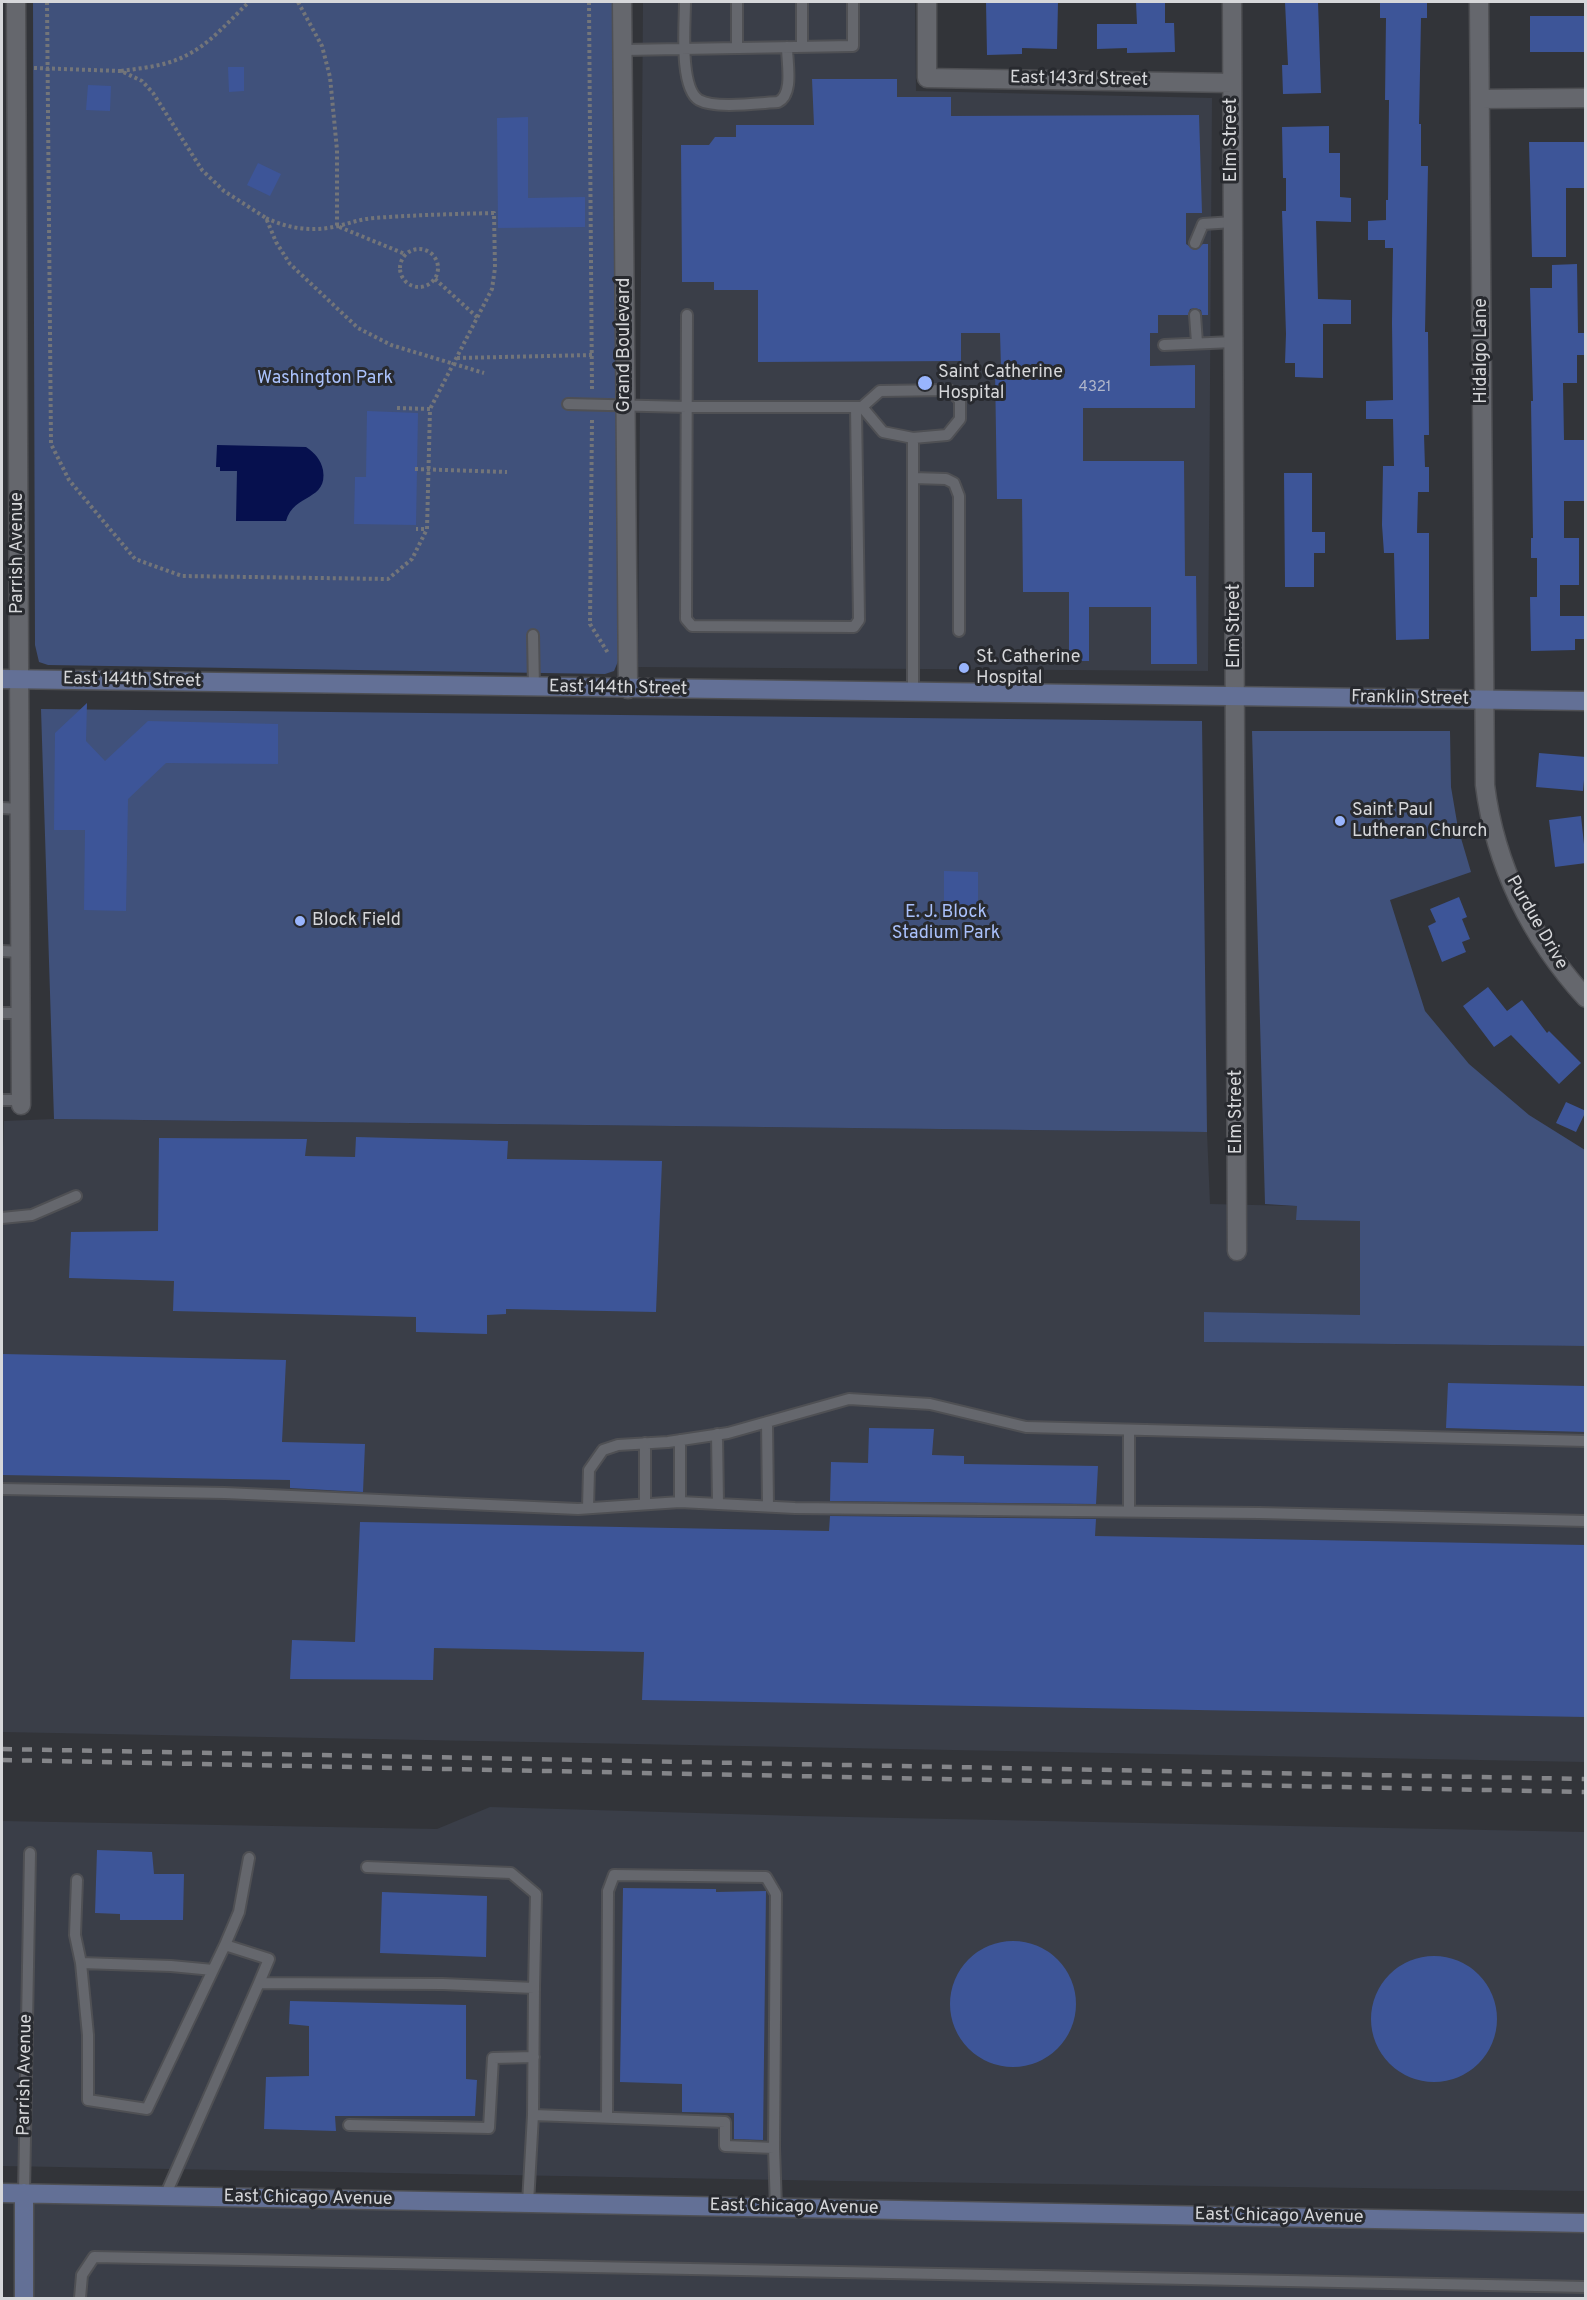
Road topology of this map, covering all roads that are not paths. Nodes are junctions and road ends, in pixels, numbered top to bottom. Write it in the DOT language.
graph roads {
  1 [pos="16,2"];
  2 [pos="622,2"];
  3 [pos="685,2"];
  4 [pos="736,2"];
  5 [pos="802,2"];
  6 [pos="853,2"];
  7 [pos="927,2"];
  8 [pos="1232,2"];
  9 [pos="1479,2"];
  10 [pos="787,47"];
  11 [pos="802,47"];
  12 [pos="737,48"];
  13 [pos="685,49"];
  14 [pos="622,50"];
  15 [pos="9,65"];
  16 [pos="1232,83"];
  17 [pos="1586,98"];
  18 [pos="1480,99"];
  19 [pos="1233,222"];
  20 [pos="1195,243"];
  21 [pos="687,315"];
  22 [pos="1195,315"];
  23 [pos="1233,342"];
  24 [pos="1197,343"];
  25 [pos="1164,345"];
  26 [pos="568,404"];
  27 [pos="625,406"];
  28 [pos="687,407"];
  29 [pos="859,407"];
  30 [pos="913,438"];
  31 [pos="913,478"];
  32 [pos="960,631"];
  33 [pos="532,634"];
  34 [pos="10,679"];
  35 [pos="534,687"];
  36 [pos="628,689"];
  37 [pos="913,693"];
  38 [pos="1235,697"];
  39 [pos="1484,700"];
  40 [pos="1586,701"];
  41 [pos="10,808"];
  42 [pos="2,951"];
  43 [pos="20,952"];
  44 [pos="1586,998"];
  45 [pos="2,1013"];
  46 [pos="21,1013"];
  47 [pos="2,1100"];
  48 [pos="21,1102"];
  49 [pos="76,1196"];
  50 [pos="2,1218"];
  51 [pos="1237,1251"];
  52 [pos="767,1422"];
  53 [pos="1129,1430"];
  54 [pos="717,1434"];
  55 [pos="680,1440"];
  56 [pos="1586,1441"];
  57 [pos="645,1443"];
  58 [pos="2,1489"];
  59 [pos="680,1502"];
  60 [pos="645,1503"];
  61 [pos="718,1504"];
  62 [pos="768,1506"];
  63 [pos="588,1508"];
  64 [pos="1129,1511"];
  65 [pos="1586,1521"];
  66 [pos="30,1852"];
  67 [pos="249,1858"];
  68 [pos="368,1867"];
  69 [pos="77,1880"];
  70 [pos="225,1945"];
  71 [pos="81,1963"];
  72 [pos="213,1970"];
  73 [pos="259,1983"];
  74 [pos="534,1988"];
  75 [pos="534,2057"];
  76 [pos="533,2115"];
  77 [pos="607,2117"];
  78 [pos="349,2125"];
  79 [pos="774,2148"];
  80 [pos="2,2193"];
  81 [pos="24,2193"];
  82 [pos="165,2196"];
  83 [pos="528,2203"];
  84 [pos="776,2208"];
  85 [pos="1586,2223"];
  86 [pos="1586,2287"];
  87 [pos="24,2298"];
  88 [pos="80,2298"];
  1 -- 15 [label="street, Parrish Avenue"];
  2 -- 14 [label="street, Grand Boulevard"];
  3 -- 13 [label="lane"];
  4 -- 12 [label="lane"];
  5 -- 11 [label="lane"];
  6 -- 11 [label="lane"];
  7 -- 16 [label="street, East 143rd Street"];
  8 -- 16 [label="street, Elm Street"];
  9 -- 18 [label="street, Hidalgo Lane"];
  10 -- 11 [label="lane"];
  10 -- 12 [label="lane"];
  10 -- 13 [label="lane"];
  12 -- 13 [label="lane"];
  13 -- 14 [label="lane"];
  14 -- 27 [label="street, Grand Boulevard"];
  15 -- 34 [label="street, Parrish Avenue"];
  16 -- 19 [label="street, Elm Street"];
  17 -- 18 [label="street"];
  18 -- 39 [label="street, Hidalgo Lane"];
  19 -- 20 [label="lane"];
  19 -- 23 [label="street, Elm Street"];
  21 -- 28 [label="lane"];
  22 -- 24 [label="lane"];
  23 -- 24 [label="lane"];
  23 -- 38 [label="street, Elm Street"];
  24 -- 25 [label="lane"];
  26 -- 27 [label="lane"];
  27 -- 28 [label="lane"];
  27 -- 36 [label="street, Grand Boulevard"];
  28 -- 29 [label="lane"];
  28 -- 29 [label="lane"];
  29 -- 30 [label="lane"];
  29 -- 30 [label="lane"];
  30 -- 31 [label="lane"];
  31 -- 32 [label="lane"];
  31 -- 37 [label="lane"];
  33 -- 35 [label="lane"];
  34 -- 35 [label="street, East 144th Street"];
  34 -- 41 [label="street, Parrish Avenue"];
  35 -- 36 [label="street, East 144th Street"];
  36 -- 37 [label="street, East 144th Street"];
  37 -- 38 [label="street, East 144th Street"];
  38 -- 39 [label="street, Franklin Street"];
  38 -- 51 [label="street, Elm Street"];
  39 -- 40 [label="street, Franklin Street"];
  39 -- 44 [label="street, Purdue Drive"];
  41 -- 43 [label="street, Parrish Avenue"];
  42 -- 43 [label="lane"];
  43 -- 46 [label="street, Parrish Avenue"];
  45 -- 46 [label="lane"];
  46 -- 48 [label="street, Parrish Avenue"];
  47 -- 48 [label="lane"];
  49 -- 50 [label="lane"];
  52 -- 53 [label="lane"];
  52 -- 54 [label="lane"];
  52 -- 62 [label="lane"];
  53 -- 56 [label="lane"];
  53 -- 64 [label="lane"];
  54 -- 55 [label="lane"];
  54 -- 61 [label="lane"];
  55 -- 57 [label="lane"];
  55 -- 59 [label="lane"];
  57 -- 60 [label="lane"];
  57 -- 63 [label="lane"];
  58 -- 63 [label="lane"];
  59 -- 60 [label="lane"];
  59 -- 61 [label="lane"];
  60 -- 63 [label="lane"];
  61 -- 62 [label="lane"];
  62 -- 64 [label="lane"];
  64 -- 65 [label="lane"];
  66 -- 81 [label="lane, Parrish Avenue"];
  67 -- 70 [label="lane"];
  68 -- 74 [label="lane"];
  69 -- 71 [label="lane"];
  70 -- 72 [label="lane"];
  70 -- 73 [label="lane"];
  71 -- 72 [label="lane"];
  71 -- 72 [label="lane"];
  73 -- 74 [label="lane"];
  73 -- 82 [label="lane"];
  74 -- 75 [label="lane"];
  75 -- 76 [label="lane"];
  75 -- 78 [label="lane"];
  76 -- 77 [label="lane"];
  76 -- 83 [label="lane"];
  77 -- 79 [label="lane"];
  77 -- 79 [label="lane"];
  79 -- 84 [label="lane"];
  80 -- 81 [label="street, East Chicago Avenue"];
  81 -- 82 [label="street, East Chicago Avenue"];
  81 -- 87 [label="street, Parrish Avenue"];
  82 -- 83 [label="street, East Chicago Avenue"];
  83 -- 84 [label="street, East Chicago Avenue"];
  84 -- 85 [label="street, East Chicago Avenue"];
  86 -- 88 [label="lane"];
}
